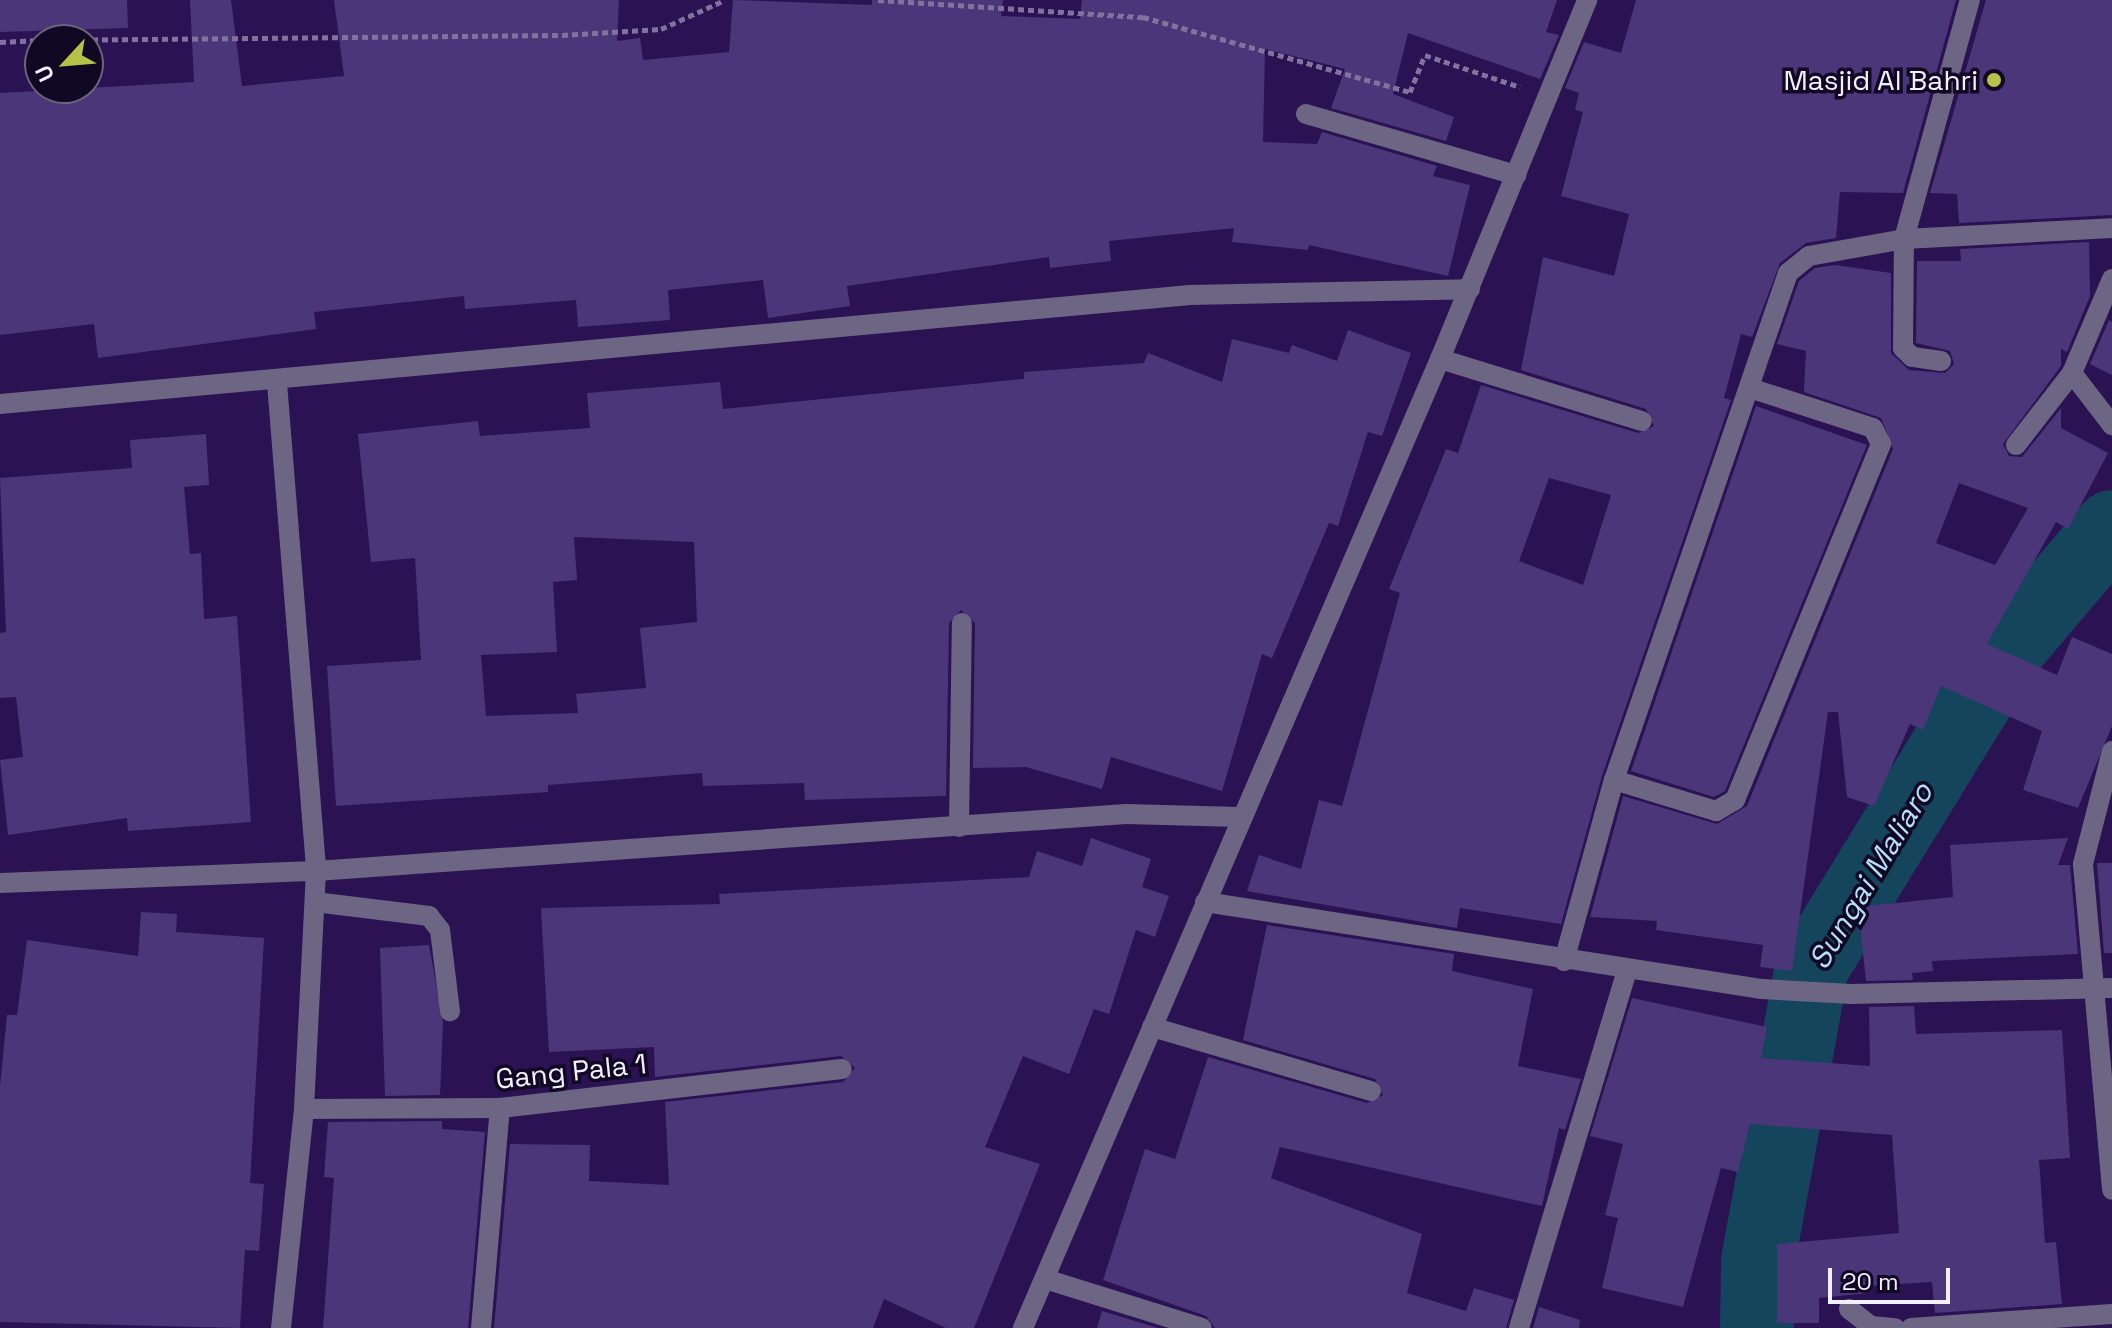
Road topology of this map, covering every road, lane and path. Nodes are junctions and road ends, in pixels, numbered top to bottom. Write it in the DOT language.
graph roads {
  1 [pos="725,0"];
  2 [pos="878,0"];
  3 [pos="1587,0"];
  4 [pos="1970,0"];
  5 [pos="104,39"];
  6 [pos="24,41"];
  7 [pos="0,42"];
  8 [pos="1548,96"];
  9 [pos="1306,114"];
  10 [pos="1516,175"];
  11 [pos="2112,228"];
  12 [pos="1904,239"];
  13 [pos="2112,279"];
  14 [pos="1470,289"];
  15 [pos="1440,359"];
  16 [pos="1941,361"];
  17 [pos="2072,373"];
  18 [pos="277,383"];
  19 [pos="1750,388"];
  20 [pos="0,404"];
  21 [pos="1642,421"];
  22 [pos="2112,425"];
  23 [pos="2016,445"];
  24 [pos="962,623"];
  25 [pos="2112,751"];
  26 [pos="1614,780"];
  27 [pos="1239,817"];
  28 [pos="959,827"];
  29 [pos="316,871"];
  30 [pos="0,883"];
  31 [pos="315,902"];
  32 [pos="1205,902"];
  33 [pos="1564,961"];
  34 [pos="1626,973"];
  35 [pos="2103,988"];
  36 [pos="450,1011"];
  37 [pos="1152,1027"];
  38 [pos="842,1069"];
  39 [pos="1371,1091"];
  40 [pos="500,1108"];
  41 [pos="304,1109"];
  42 [pos="2112,1190"];
  43 [pos="1045,1279"];
  44 [pos="1849,1309"];
  45 [pos="2112,1314"];
  46 [pos="281,1328"];
  47 [pos="481,1328"];
  48 [pos="1023,1328"];
  49 [pos="1202,1328"];
  50 [pos="1519,1328"];
  51 [pos="1895,1328"];
  52 [pos="1911,1328"];
  1 -- 5 [label="path"];
  2 -- 8 [label="path"];
  3 -- 8 [label="street"];
  4 -- 12 [label="street"];
  6 -- 7 [label="path"];
  8 -- 10 [label="street"];
  9 -- 10 [label="street"];
  10 -- 14 [label="street"];
  11 -- 12 [label="street"];
  12 -- 16 [label="street"];
  12 -- 19 [label="street"];
  13 -- 17 [label="street"];
  14 -- 15 [label="street"];
  14 -- 18 [label="street"];
  15 -- 21 [label="street"];
  15 -- 27 [label="street"];
  17 -- 22 [label="street"];
  17 -- 23 [label="street"];
  18 -- 20 [label="street"];
  18 -- 29 [label="street"];
  19 -- 26 [label="street"];
  19 -- 26 [label="street"];
  24 -- 28 [label="street"];
  25 -- 35 [label="street"];
  26 -- 33 [label="street"];
  27 -- 28 [label="street"];
  27 -- 32 [label="street"];
  28 -- 29 [label="street"];
  29 -- 30 [label="street"];
  29 -- 31 [label="street"];
  31 -- 36 [label="street"];
  31 -- 41 [label="street"];
  32 -- 33 [label="street"];
  32 -- 37 [label="street"];
  33 -- 34 [label="street"];
  34 -- 35 [label="street"];
  34 -- 50 [label="street"];
  35 -- 42 [label="street"];
  37 -- 39 [label="street"];
  37 -- 43 [label="street"];
  38 -- 40 [label="street, Gang Pala 1"];
  40 -- 41 [label="street, Gang Pala 1"];
  40 -- 47 [label="street"];
  41 -- 46 [label="street"];
  43 -- 48 [label="street"];
  43 -- 49 [label="street"];
  44 -- 51 [label="street"];
  45 -- 52 [label="street"];
}
